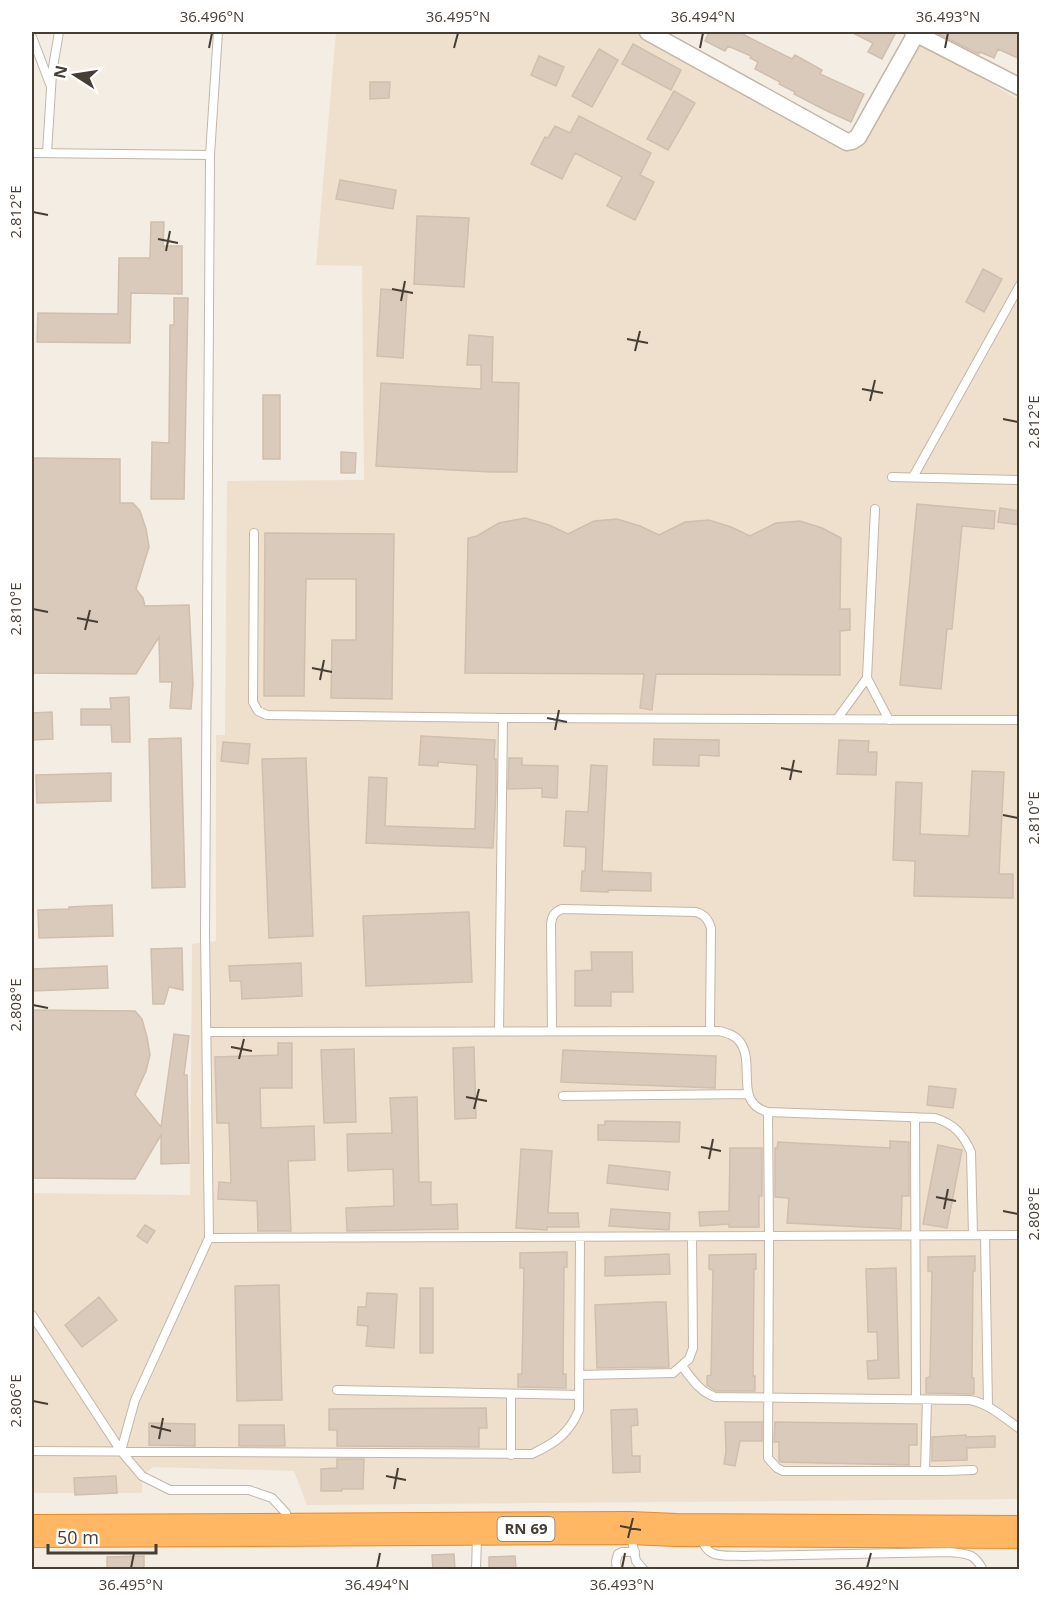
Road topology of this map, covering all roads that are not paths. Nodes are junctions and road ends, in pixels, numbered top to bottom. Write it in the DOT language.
graph roads {
  1 [pos="59,32"];
  2 [pos="218,32"];
  3 [pos="648,32"];
  4 [pos="916,32"];
  5 [pos="32,37"];
  6 [pos="51,87"];
  7 [pos="1020,87"];
  8 [pos="32,153"];
  9 [pos="47,153"];
  10 [pos="210,155"];
  11 [pos="1020,285"];
  12 [pos="892,477"];
  13 [pos="913,477"];
  14 [pos="1020,480"];
  15 [pos="875,510"];
  16 [pos="254,533"];
  17 [pos="867,678"];
  18 [pos="503,718"];
  19 [pos="837,719"];
  20 [pos="889,720"];
  21 [pos="1020,720"];
  22 [pos="499,1030"];
  23 [pos="710,1030"];
  24 [pos="552,1031"];
  25 [pos="207,1032"];
  26 [pos="748,1094"];
  27 [pos="563,1096"];
  28 [pos="768,1112"];
  29 [pos="915,1117"];
  30 [pos="973,1235"];
  31 [pos="985,1235"];
  32 [pos="1020,1235"];
  33 [pos="915,1236"];
  34 [pos="580,1237"];
  35 [pos="692,1237"];
  36 [pos="769,1237"];
  37 [pos="209,1238"];
  38 [pos="32,1315"];
  39 [pos="682,1366"];
  40 [pos="579,1375"];
  41 [pos="337,1390"];
  42 [pos="511,1394"];
  43 [pos="579,1395"];
  44 [pos="769,1398"];
  45 [pos="916,1400"];
  46 [pos="927,1400"];
  47 [pos="988,1406"];
  48 [pos="1020,1429"];
  49 [pos="121,1451"];
  50 [pos="32,1452"];
  51 [pos="511,1455"];
  52 [pos="973,1470"];
  53 [pos="925,1471"];
  54 [pos="32,1512"];
  55 [pos="286,1513"];
  56 [pos="1020,1514"];
  57 [pos="477,1529"];
  58 [pos="698,1530"];
  59 [pos="32,1531"];
  60 [pos="1020,1532"];
  61 [pos="632,1540"];
  62 [pos="476,1569"];
  63 [pos="617,1569"];
  64 [pos="644,1569"];
  65 [pos="983,1569"];
  1 -- 6 [label="lane"];
  2 -- 10 [label="lane"];
  3 -- 4 [label="street"];
  4 -- 7 [label="street"];
  5 -- 6 [label="lane"];
  6 -- 9 [label="lane"];
  8 -- 9 [label="lane"];
  9 -- 10 [label="lane"];
  10 -- 25 [label="lane"];
  11 -- 13 [label="lane"];
  12 -- 13 [label="lane"];
  13 -- 14 [label="lane"];
  15 -- 17 [label="lane"];
  16 -- 18 [label="lane"];
  17 -- 19 [label="lane"];
  17 -- 20 [label="lane"];
  18 -- 19 [label="lane"];
  18 -- 22 [label="lane"];
  19 -- 20 [label="lane"];
  20 -- 21 [label="lane"];
  22 -- 24 [label="lane"];
  22 -- 25 [label="lane"];
  23 -- 24 [label="lane"];
  23 -- 24 [label="lane"];
  23 -- 26 [label="lane"];
  25 -- 37 [label="lane"];
  26 -- 27 [label="lane"];
  26 -- 28 [label="lane"];
  28 -- 29 [label="lane"];
  28 -- 36 [label="lane"];
  29 -- 30 [label="lane"];
  29 -- 33 [label="lane"];
  30 -- 31 [label="lane"];
  30 -- 33 [label="lane"];
  31 -- 32 [label="lane"];
  31 -- 47 [label="lane"];
  33 -- 36 [label="lane"];
  33 -- 45 [label="lane"];
  34 -- 35 [label="lane"];
  34 -- 37 [label="lane"];
  34 -- 40 [label="lane"];
  35 -- 36 [label="lane"];
  35 -- 39 [label="lane"];
  36 -- 44 [label="lane"];
  37 -- 49 [label="lane"];
  38 -- 49 [label="lane"];
  39 -- 40 [label="lane"];
  39 -- 44 [label="lane"];
  40 -- 43 [label="lane"];
  41 -- 42 [label="lane"];
  42 -- 43 [label="lane"];
  42 -- 51 [label="lane"];
  43 -- 51 [label="lane"];
  44 -- 45 [label="lane"];
  44 -- 53 [label="lane"];
  45 -- 46 [label="lane"];
  46 -- 47 [label="lane"];
  46 -- 53 [label="lane"];
  47 -- 48 [label="lane"];
  49 -- 50 [label="lane"];
  49 -- 51 [label="lane"];
  49 -- 55 [label="lane"];
  52 -- 53 [label="lane"];
  54 -- 55 [label="highway, RN 69"];
  55 -- 56 [label="highway, RN 69"];
  57 -- 59 [label="highway, RN 69"];
  57 -- 61 [label="highway, RN 69"];
  57 -- 62 [label="lane"];
  58 -- 60 [label="highway, RN 69"];
  58 -- 61 [label="highway, RN 69"];
  58 -- 65 [label="lane"];
  61 -- 63 [label="lane"];
  61 -- 64 [label="lane"];
}
